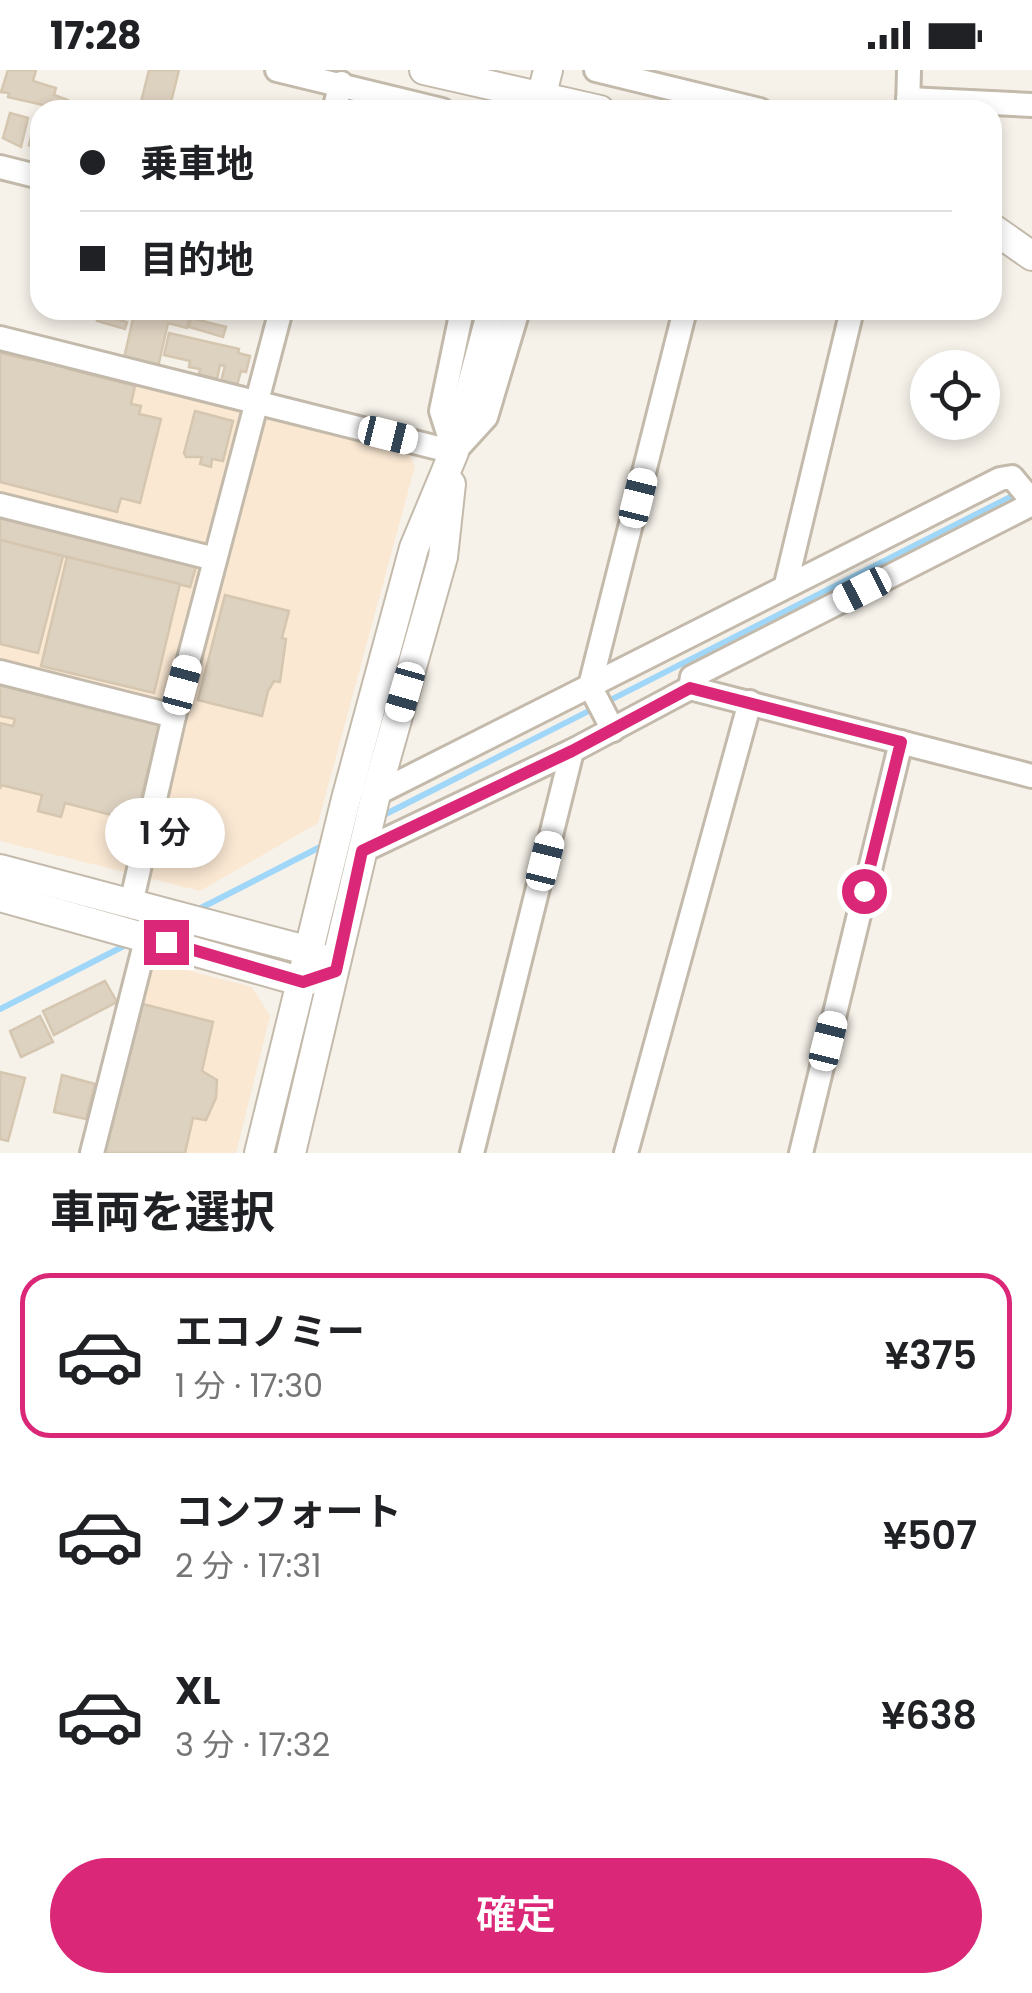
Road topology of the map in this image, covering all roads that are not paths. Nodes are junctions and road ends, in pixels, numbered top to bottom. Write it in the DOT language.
graph roads {
  1 [pos="277,70"];
  2 [pos="424,70"];
  3 [pos="596,70"];
  4 [pos="909,70"];
  5 [pos="478,76"];
  6 [pos="342,83"];
  7 [pos="542,92"];
  8 [pos="337,100"];
  9 [pos="405,100"];
  10 [pos="568,100"];
  11 [pos="719,100"];
  12 [pos="908,100"];
  13 [pos="1002,105"];
  14 [pos="1032,105"];
  15 [pos="0,167"];
  16 [pos="30,174"];
  17 [pos="1002,235"];
  18 [pos="1032,256"];
  19 [pos="278,320"];
  20 [pos="460,320"];
  21 [pos="489,320"];
  22 [pos="515,320"];
  23 [pos="683,320"];
  24 [pos="850,320"];
  25 [pos="0,338"];
  26 [pos="255,401"];
  27 [pos="454,452"];
  28 [pos="1028,497"];
  29 [pos="0,505"];
  30 [pos="215,559"];
  31 [pos="786,584"];
  32 [pos="0,672"];
  33 [pos="690,688"];
  34 [pos="592,689"];
  35 [pos="750,702"];
  36 [pos="174,716"];
  37 [pos="610,724"];
  38 [pos="901,742"];
  39 [pos="572,751"];
  40 [pos="1032,776"];
  41 [pos="376,794"];
  42 [pos="362,851"];
  43 [pos="0,869"];
  44 [pos="0,897"];
  45 [pos="144,928"];
  46 [pos="310,951"];
  47 [pos="336,971"];
  48 [pos="303,982"];
  49 [pos="92,1153"];
  50 [pos="260,1153"];
  51 [pos="290,1153"];
  52 [pos="472,1153"];
  53 [pos="626,1153"];
  54 [pos="801,1153"];
  1 -- 6 [label="street"];
  2 -- 5 [label="street"];
  3 -- 11 [label="street"];
  4 -- 12 [label="street"];
  5 -- 7 [label="street"];
  6 -- 8 [label="street"];
  6 -- 9 [label="street"];
  7 -- 10 [label="street"];
  13 -- 14 [label="street"];
  15 -- 16 [label="street"];
  17 -- 18 [label="street"];
  19 -- 26 [label="street"];
  20 -- 27 [label="street"];
  21 -- 27 [label="street"];
  22 -- 27 [label="street"];
  23 -- 34 [label="street"];
  24 -- 31 [label="street"];
  25 -- 26 [label="street"];
  26 -- 27 [label="street"];
  26 -- 30 [label="street"];
  27 -- 41 [label="street"];
  27 -- 46 [label="street"];
  28 -- 31 [label="street"];
  28 -- 33 [label="street"];
  29 -- 30 [label="street"];
  30 -- 36 [label="street"];
  31 -- 34 [label="street"];
  32 -- 36 [label="street"];
  33 -- 35 [label="street"];
  33 -- 37 [label="street"];
  34 -- 37 [label="street"];
  34 -- 41 [label="street"];
  35 -- 38 [label="street"];
  35 -- 53 [label="street"];
  36 -- 45 [label="street"];
  37 -- 39 [label="street"];
  38 -- 40 [label="street"];
  38 -- 54 [label="street"];
  39 -- 42 [label="street"];
  39 -- 52 [label="street"];
  41 -- 42 [label="street"];
  42 -- 47 [label="street"];
  43 -- 45 [label="street"];
  44 -- 45 [label="street"];
  45 -- 46 [label="street"];
  45 -- 48 [label="street"];
  45 -- 49 [label="street"];
  46 -- 47 [label="street"];
  46 -- 48 [label="street"];
  47 -- 48 [label="street"];
  47 -- 51 [label="street"];
  48 -- 50 [label="street"];
}
